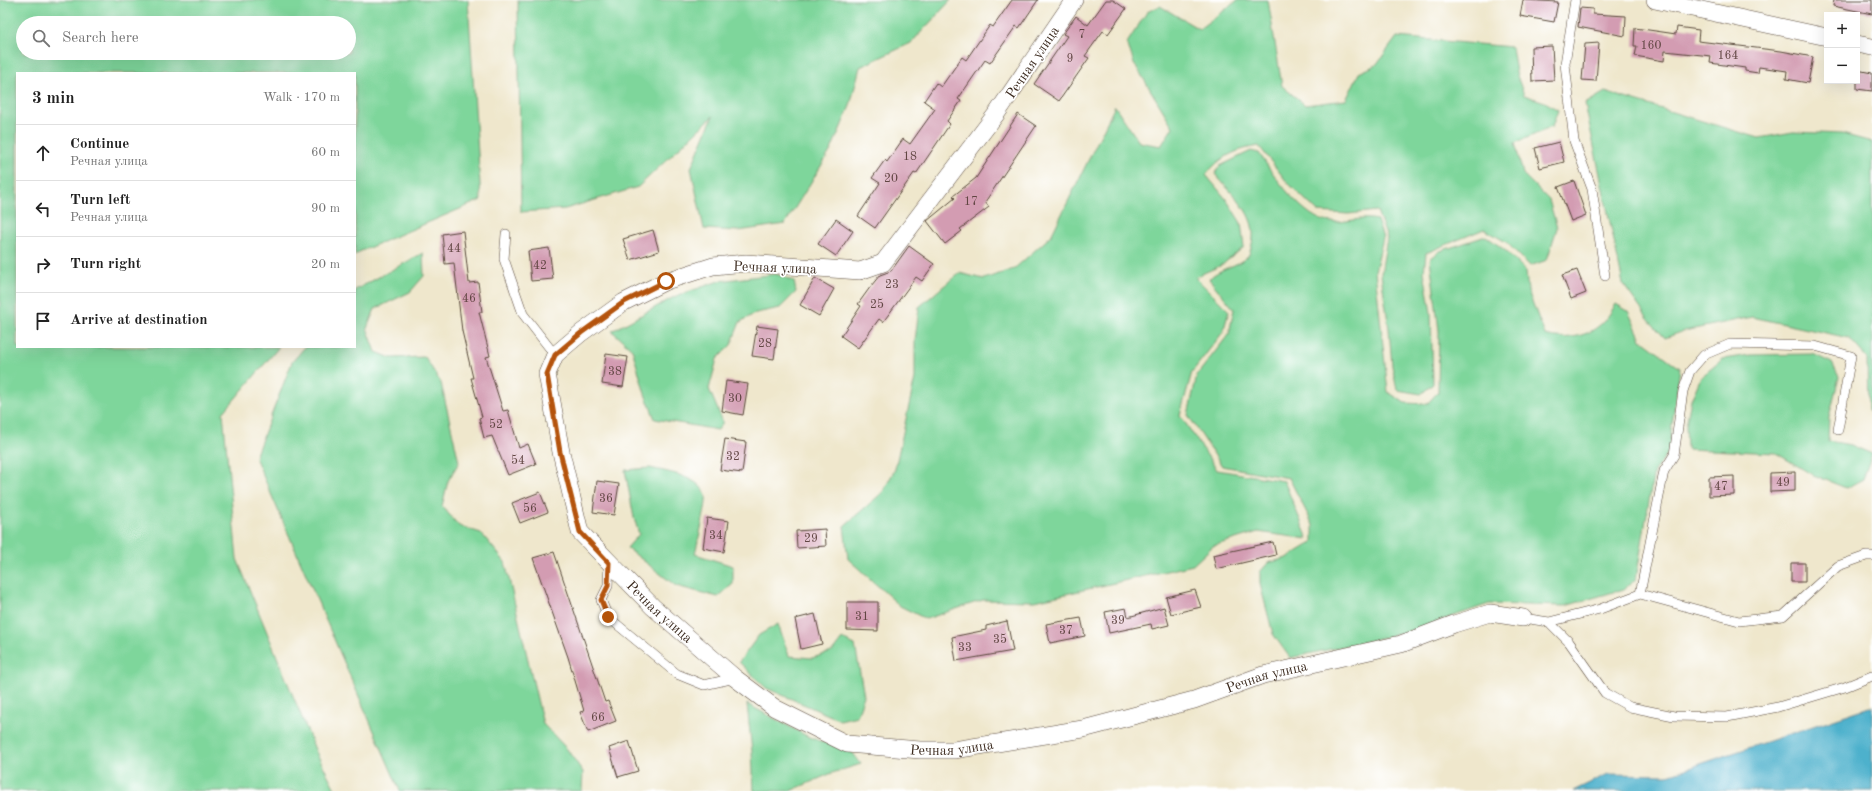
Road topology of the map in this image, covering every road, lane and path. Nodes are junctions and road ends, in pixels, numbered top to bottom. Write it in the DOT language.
graph roads {
  1 [pos="1074,0"];
  2 [pos="1575,0"];
  3 [pos="1655,0"];
  4 [pos="1824,36"];
  5 [pos="1860,45"];
  6 [pos="1872,47"];
  7 [pos="506,234"];
  8 [pos="1605,276"];
  9 [pos="555,355"];
  10 [pos="1838,430"];
  11 [pos="1872,556"];
  12 [pos="609,563"];
  13 [pos="1640,594"];
  14 [pos="1523,618"];
  15 [pos="1549,622"];
  16 [pos="1872,676"];
  17 [pos="735,678"];
  1 -- 9 [label="street, Речная улица"];
  2 -- 8 [label="lane"];
  3 -- 4 [label="street"];
  5 -- 6 [label="street"];
  7 -- 9 [label="lane"];
  9 -- 12 [label="street, Речная улица"];
  10 -- 13 [label="lane"];
  11 -- 13 [label="lane"];
  12 -- 17 [label="street, Речная улица"];
  12 -- 17 [label="lane"];
  13 -- 15 [label="lane"];
  14 -- 15 [label="lane"];
  14 -- 17 [label="street, Речная улица"];
  15 -- 16 [label="lane"];
}
